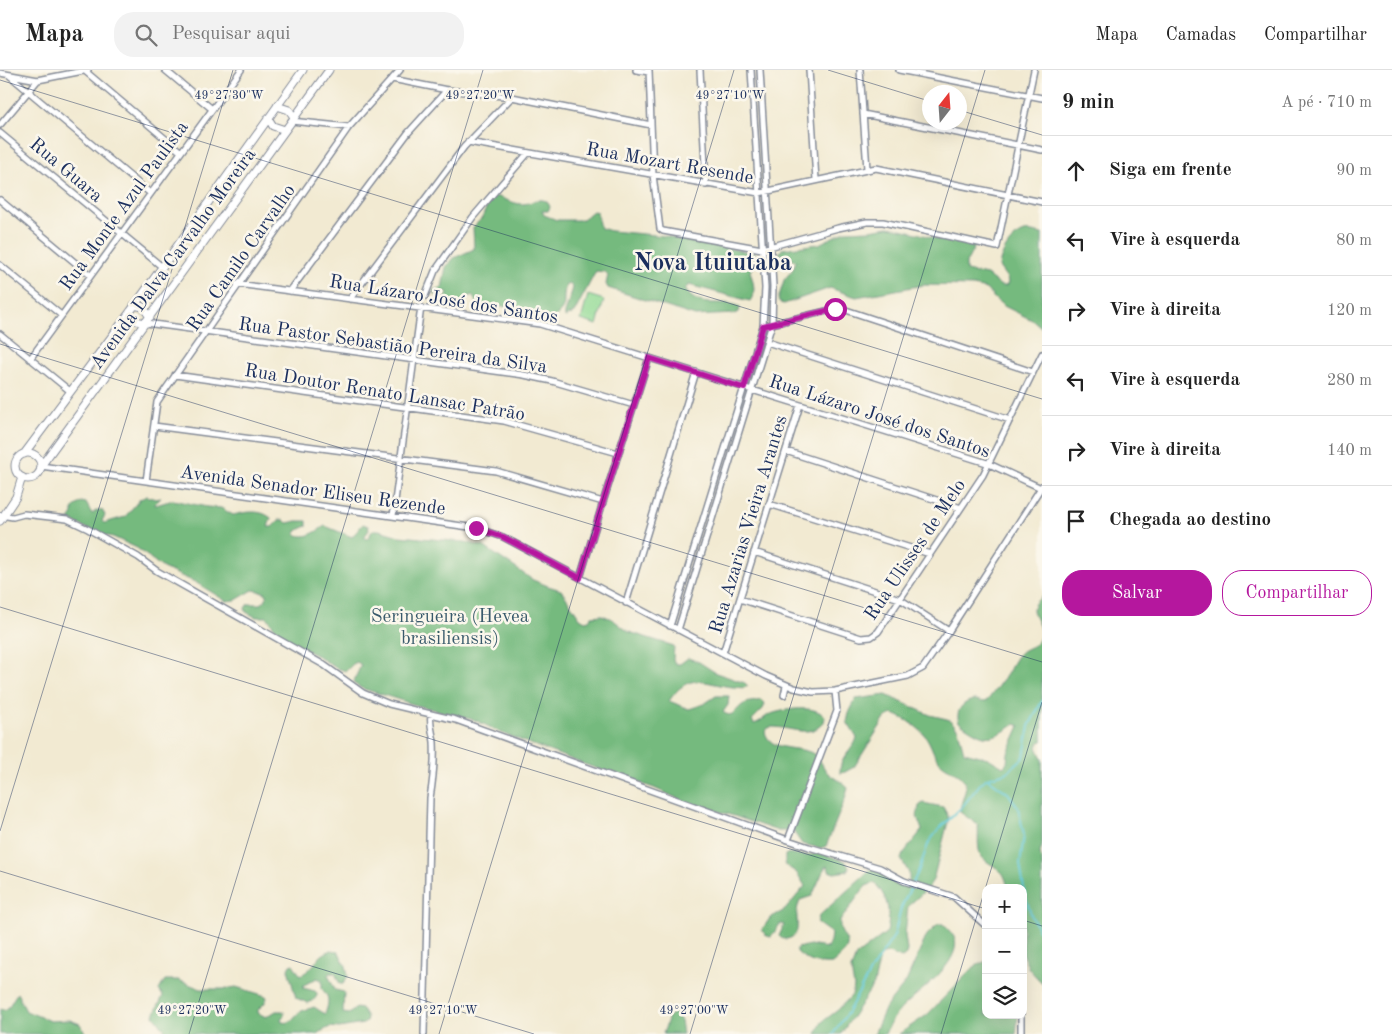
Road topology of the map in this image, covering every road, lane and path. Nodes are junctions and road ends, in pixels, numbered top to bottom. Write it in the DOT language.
graph roads {
  1 [pos="87,70"];
  2 [pos="165,70"];
  3 [pos="241,70"];
  4 [pos="303,70"];
  5 [pos="330,70"];
  6 [pos="400,70"];
  7 [pos="636,70"];
  8 [pos="700,70"];
  9 [pos="751,70"];
  10 [pos="760,70"];
  11 [pos="809,70"];
  12 [pos="860,70"];
  13 [pos="899,70"];
  14 [pos="1034,70"];
  15 [pos="649,71"];
  16 [pos="0,74"];
  17 [pos="9,75"];
  18 [pos="392,79"];
  19 [pos="38,80"];
  20 [pos="447,90"];
  21 [pos="28,91"];
  22 [pos="1029,96"];
  23 [pos="512,97"];
  24 [pos="1042,98"];
  25 [pos="277,106"];
  26 [pos="212,109"];
  27 [pos="863,114"];
  28 [pos="268,118"];
  29 [pos="293,119"];
  30 [pos="0,125"];
  31 [pos="651,125"];
  32 [pos="349,127"];
  33 [pos="285,130"];
  34 [pos="0,133"];
  35 [pos="468,142"];
  36 [pos="1018,145"];
  37 [pos="1042,150"];
  38 [pos="181,152"];
  39 [pos="528,152"];
  40 [pos="867,169"];
  41 [pos="653,175"];
  42 [pos="816,180"];
  43 [pos="706,185"];
  44 [pos="767,192"];
  45 [pos="150,193"];
  46 [pos="759,193"];
  47 [pos="1008,196"];
  48 [pos="0,200"];
  49 [pos="1042,202"];
  50 [pos="121,233"];
  51 [pos="762,248"];
  52 [pos="770,248"];
  53 [pos="0,265"];
  54 [pos="161,266"];
  55 [pos="90,276"];
  56 [pos="237,284"];
  57 [pos="290,291"];
  58 [pos="424,296"];
  59 [pos="350,299"];
  60 [pos="422,307"];
  61 [pos="132,308"];
  62 [pos="61,316"];
  63 [pos="148,320"];
  64 [pos="772,324"];
  65 [pos="763,326"];
  66 [pos="206,332"];
  67 [pos="0,334"];
  68 [pos="767,342"];
  69 [pos="1042,354"];
  70 [pos="30,358"];
  71 [pos="649,358"];
  72 [pos="414,360"];
  73 [pos="696,372"];
  74 [pos="1033,372"];
  75 [pos="175,375"];
  76 [pos="744,388"];
  77 [pos="752,390"];
  78 [pos="70,391"];
  79 [pos="634,405"];
  80 [pos="800,405"];
  81 [pos="408,408"];
  82 [pos="1010,420"];
  83 [pos="154,426"];
  84 [pos="786,451"];
  85 [pos="618,453"];
  86 [pos="24,454"];
  87 [pos="400,459"];
  88 [pos="988,464"];
  89 [pos="41,466"];
  90 [pos="22,477"];
  91 [pos="146,480"];
  92 [pos="1042,487"];
  93 [pos="603,502"];
  94 [pos="769,504"];
  95 [pos="961,508"];
  96 [pos="393,516"];
  97 [pos="2,517"];
  98 [pos="754,552"];
  99 [pos="930,554"];
  100 [pos="580,578"];
  101 [pos="740,599"];
  102 [pos="900,599"];
  103 [pos="626,602"];
  104 [pos="670,626"];
  105 [pos="678,630"];
  106 [pos="949,631"];
  107 [pos="723,653"];
  108 [pos="786,686"];
  109 [pos="834,691"];
  110 [pos="784,695"];
  111 [pos="431,715"];
  112 [pos="788,840"];
  113 [pos="982,922"];
  114 [pos="1022,1019"];
  115 [pos="424,1034"];
  116 [pos="1021,1034"];
  1 -- 19 [label="street"];
  1 -- 38 [label="street"];
  2 -- 26 [label="street"];
  3 -- 26 [label="street, Rua Monte Azul Paulista"];
  4 -- 25 [label="street, Avenida Dalva Carvalho Moreira"];
  5 -- 29 [label="street, Avenida Dalva Carvalho Moreira"];
  6 -- 18 [label="street, Rua Camilo Carvalho"];
  7 -- 15 [label="street"];
  8 -- 43 [label="street"];
  9 -- 46 [label="street"];
  10 -- 44 [label="street"];
  11 -- 42 [label="street"];
  12 -- 27 [label="street"];
  13 -- 22 [label="street"];
  14 -- 22 [label="street"];
  15 -- 31 [label="street"];
  16 -- 17 [label="street"];
  17 -- 19 [label="street"];
  17 -- 21 [label="street"];
  18 -- 20 [label="street"];
  18 -- 32 [label="street, Rua Camilo Carvalho"];
  19 -- 21 [label="street"];
  20 -- 23 [label="street"];
  20 -- 57 [label="street"];
  21 -- 30 [label="street"];
  21 -- 45 [label="street"];
  22 -- 24 [label="street"];
  22 -- 36 [label="street"];
  23 -- 31 [label="street"];
  23 -- 35 [label="street"];
  25 -- 28 [label="street, Avenida Dalva Carvalho Moreira"];
  25 -- 29 [label="street"];
  26 -- 38 [label="street, Rua Monte Azul Paulista"];
  27 -- 36 [label="street"];
  27 -- 40 [label="street"];
  28 -- 33 [label="street"];
  28 -- 54 [label="street, Avenida Dalva Carvalho Moreira"];
  29 -- 32 [label="street"];
  29 -- 33 [label="street, Avenida Dalva Carvalho Moreira"];
  31 -- 41 [label="street"];
  32 -- 56 [label="street, Rua Camilo Carvalho"];
  33 -- 63 [label="street, Avenida Dalva Carvalho Moreira"];
  34 -- 50 [label="street, Rua Guara"];
  35 -- 39 [label="street, Rua Mozart Resende"];
  35 -- 59 [label="street"];
  36 -- 37 [label="street"];
  36 -- 47 [label="street"];
  38 -- 45 [label="street, Rua Monte Azul Paulista"];
  39 -- 41 [label="street, Rua Mozart Resende"];
  39 -- 58 [label="street"];
  40 -- 42 [label="street, Rua Mozart Resende"];
  40 -- 47 [label="street, Rua Mozart Resende"];
  41 -- 43 [label="street, Rua Mozart Resende"];
  41 -- 51 [label="street"];
  42 -- 44 [label="street, Rua Mozart Resende"];
  43 -- 46 [label="street, Rua Mozart Resende"];
  44 -- 46 [label="street, Rua Mozart Resende"];
  44 -- 52 [label="street"];
  45 -- 50 [label="street, Rua Monte Azul Paulista"];
  46 -- 51 [label="street"];
  47 -- 49 [label="street, Rua Mozart Resende"];
  47 -- 52 [label="street"];
  48 -- 55 [label="street"];
  50 -- 54 [label="street, Rua Guara"];
  50 -- 55 [label="street, Rua Monte Azul Paulista"];
  51 -- 52 [label="street"];
  51 -- 65 [label="street"];
  52 -- 64 [label="street"];
  53 -- 62 [label="street"];
  54 -- 61 [label="street, Avenida Dalva Carvalho Moreira"];
  55 -- 62 [label="street, Rua Monte Azul Paulista"];
  56 -- 57 [label="street, Rua Lázaro José dos Santos"];
  56 -- 66 [label="street, Rua Camilo Carvalho"];
  57 -- 59 [label="street, Rua Lázaro José dos Santos"];
  59 -- 60 [label="street, Rua Lázaro José dos Santos"];
  60 -- 71 [label="street, Rua Lázaro José dos Santos"];
  60 -- 72 [label="street"];
  61 -- 63 [label="street"];
  61 -- 63 [label="street"];
  61 -- 78 [label="street, Avenida Dalva Carvalho Moreira"];
  62 -- 70 [label="street, Rua Monte Azul Paulista"];
  63 -- 66 [label="street, Rua Pastor Sebastião Pereira da Silva"];
  63 -- 89 [label="street, Avenida Dalva Carvalho Moreira"];
  64 -- 65 [label="street"];
  64 -- 68 [label="street"];
  64 -- 74 [label="street"];
  65 -- 76 [label="street"];
  66 -- 72 [label="street, Rua Pastor Sebastião Pereira da Silva"];
  66 -- 75 [label="street, Rua Camilo Carvalho"];
  67 -- 70 [label="street"];
  68 -- 77 [label="street"];
  68 -- 82 [label="street"];
  69 -- 74 [label="street, Rua Ulisses de Melo"];
  70 -- 78 [label="street"];
  71 -- 73 [label="street, Rua Lázaro José dos Santos"];
  71 -- 79 [label="street"];
  72 -- 79 [label="street, Rua Pastor Sebastião Pereira da Silva"];
  72 -- 81 [label="street"];
  73 -- 76 [label="street, Rua Lázaro José dos Santos"];
  73 -- 103 [label="street"];
  74 -- 82 [label="street, Rua Ulisses de Melo"];
  75 -- 81 [label="street, Rua Doutor Renato Lansac Patrão"];
  75 -- 83 [label="street, Rua Camilo Carvalho"];
  76 -- 77 [label="street, Rua Lázaro José dos Santos"];
  76 -- 104 [label="street"];
  77 -- 80 [label="street, Rua Lázaro José dos Santos"];
  77 -- 105 [label="street"];
  78 -- 86 [label="street, Avenida Dalva Carvalho Moreira"];
  79 -- 85 [label="street"];
  80 -- 84 [label="street, Rua Azarias Vieira Arantes"];
  80 -- 88 [label="street, Rua Lázaro José dos Santos"];
  81 -- 85 [label="street, Rua Doutor Renato Lansac Patrão"];
  81 -- 87 [label="street"];
  82 -- 88 [label="street, Rua Ulisses de Melo"];
  83 -- 87 [label="street"];
  83 -- 91 [label="street, Rua Camilo Carvalho"];
  84 -- 94 [label="street, Rua Azarias Vieira Arantes"];
  84 -- 95 [label="street"];
  85 -- 93 [label="street"];
  86 -- 89 [label="street"];
  86 -- 90 [label="street, Avenida Dalva Carvalho Moreira"];
  87 -- 93 [label="street"];
  87 -- 96 [label="street"];
  88 -- 92 [label="street, Rua Lázaro José dos Santos"];
  88 -- 95 [label="street, Rua Ulisses de Melo"];
  89 -- 90 [label="street, Avenida Dalva Carvalho Moreira"];
  89 -- 91 [label="street, Avenida Senador Eliseu Rezende"];
  90 -- 97 [label="street, Avenida Dalva Carvalho Moreira"];
  91 -- 96 [label="street, Avenida Senador Eliseu Rezende"];
  92 -- 106 [label="street, Avenida Senador Eliseu Rezende"];
  93 -- 100 [label="street"];
  94 -- 98 [label="street, Rua Azarias Vieira Arantes"];
  94 -- 99 [label="street"];
  95 -- 99 [label="street, Rua Ulisses de Melo"];
  96 -- 100 [label="street, Avenida Senador Eliseu Rezende"];
  97 -- 111 [label="street"];
  98 -- 101 [label="street, Rua Azarias Vieira Arantes"];
  98 -- 102 [label="street"];
  99 -- 102 [label="street, Rua Ulisses de Melo"];
  100 -- 103 [label="street, Avenida Senador Eliseu Rezende"];
  101 -- 102 [label="street, Rua Ulisses de Melo"];
  101 -- 107 [label="street, Rua Azarias Vieira Arantes"];
  102 -- 106 [label="street"];
  103 -- 104 [label="street, Avenida Senador Eliseu Rezende"];
  104 -- 105 [label="street, Avenida Senador Eliseu Rezende"];
  105 -- 107 [label="street, Avenida Senador Eliseu Rezende"];
  106 -- 109 [label="street, Avenida Senador Eliseu Rezende"];
  107 -- 108 [label="street, Avenida Senador Eliseu Rezende"];
  108 -- 109 [label="street, Avenida Senador Eliseu Rezende"];
  108 -- 110 [label="street"];
  109 -- 112 [label="street"];
  111 -- 112 [label="street"];
  111 -- 115 [label="street"];
  112 -- 113 [label="street"];
  114 -- 116 [label="street"];
}
